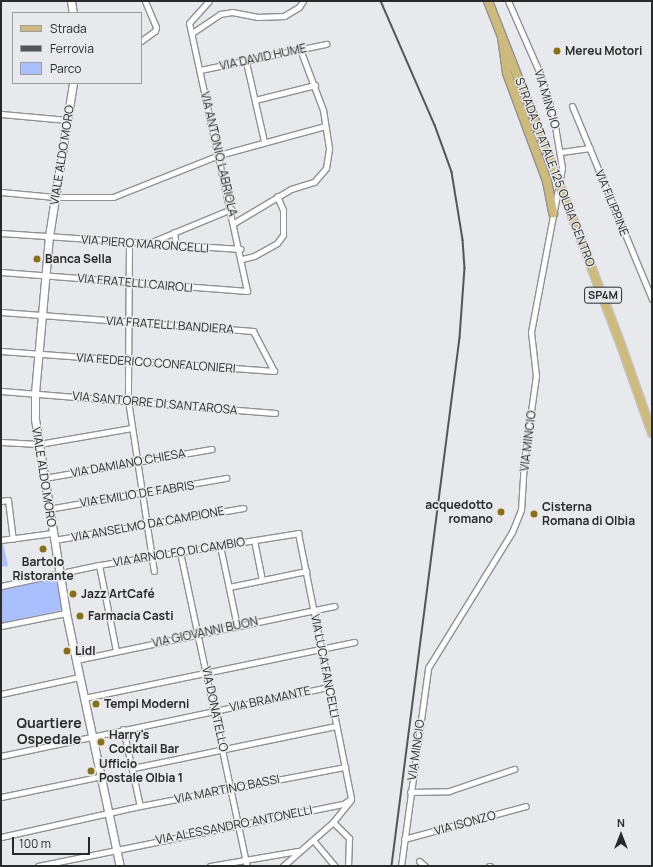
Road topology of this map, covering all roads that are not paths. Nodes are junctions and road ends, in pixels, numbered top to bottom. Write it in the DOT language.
graph roads {
  1 [pos="71,1"];
  2 [pos="145,1"];
  3 [pos="209,1"];
  4 [pos="303,1"];
  5 [pos="488,1"];
  6 [pos="508,1"];
  7 [pos="73,12"];
  8 [pos="192,33"];
  9 [pos="502,37"];
  10 [pos="142,40"];
  11 [pos="326,44"];
  12 [pos="300,49"];
  13 [pos="246,62"];
  14 [pos="200,70"];
  15 [pos="73,84"];
  16 [pos="315,85"];
  17 [pos="255,100"];
  18 [pos="572,106"];
  19 [pos="1,114"];
  20 [pos="68,120"];
  21 [pos="326,126"];
  22 [pos="264,141"];
  23 [pos="590,148"];
  24 [pos="561,152"];
  25 [pos="219,154"];
  26 [pos="1,192"];
  27 [pos="278,196"];
  28 [pos="55,197"];
  29 [pos="231,209"];
  30 [pos="553,213"];
  31 [pos="234,223"];
  32 [pos="1,233"];
  33 [pos="172,233"];
  34 [pos="49,236"];
  35 [pos="129,242"];
  36 [pos="148,243"];
  37 [pos="173,246"];
  38 [pos="240,249"];
  39 [pos="242,259"];
  40 [pos="1,272"];
  41 [pos="45,276"];
  42 [pos="128,283"];
  43 [pos="225,290"];
  44 [pos="652,299"];
  45 [pos="1,312"];
  46 [pos="41,315"];
  47 [pos="127,321"];
  48 [pos="1,351"];
  49 [pos="38,354"];
  50 [pos="127,361"];
  51 [pos="274,371"];
  52 [pos="1,391"];
  53 [pos="35,393"];
  54 [pos="128,400"];
  55 [pos="275,413"];
  56 [pos="132,428"];
  57 [pos="652,433"];
  58 [pos="1,442"];
  59 [pos="39,444"];
  60 [pos="212,449"];
  61 [pos="137,462"];
  62 [pos="44,478"];
  63 [pos="226,478"];
  64 [pos="142,493"];
  65 [pos="1,501"];
  66 [pos="243,508"];
  67 [pos="48,509"];
  68 [pos="147,524"];
  69 [pos="298,533"];
  70 [pos="53,537"];
  71 [pos="13,539"];
  72 [pos="1,540"];
  73 [pos="254,540"];
  74 [pos="220,546"];
  75 [pos="180,552"];
  76 [pos="152,557"];
  77 [pos="99,565"];
  78 [pos="154,571"];
  79 [pos="306,571"];
  80 [pos="59,573"];
  81 [pos="262,580"];
  82 [pos="1,586"];
  83 [pos="230,587"];
  84 [pos="334,606"];
  85 [pos="314,611"];
  86 [pos="66,613"];
  87 [pos="1,626"];
  88 [pos="237,626"];
  89 [pos="199,634"];
  90 [pos="354,642"];
  91 [pos="322,649"];
  92 [pos="116,651"];
  93 [pos="76,660"];
  94 [pos="206,672"];
  95 [pos="80,677"];
  96 [pos="329,687"];
  97 [pos="1,694"];
  98 [pos="84,698"];
  99 [pos="215,710"];
  100 [pos="336,726"];
  101 [pos="123,729"];
  102 [pos="93,735"];
  103 [pos="223,748"];
  104 [pos="1,756"];
  105 [pos="345,767"];
  106 [pos="133,768"];
  107 [pos="514,769"];
  108 [pos="102,776"];
  109 [pos="232,788"];
  110 [pos="410,792"];
  111 [pos="1,797"];
  112 [pos="351,799"];
  113 [pos="140,806"];
  114 [pos="526,806"];
  115 [pos="110,813"];
  116 [pos="333,822"];
  117 [pos="238,824"];
  118 [pos="1,837"];
  119 [pos="404,839"];
  120 [pos="312,840"];
  121 [pos="117,848"];
  122 [pos="298,851"];
  123 [pos="246,859"];
  124 [pos="419,861"];
  125 [pos="41,866"];
  126 [pos="120,866"];
  127 [pos="210,866"];
  128 [pos="247,866"];
  129 [pos="283,866"];
  130 [pos="334,866"];
  131 [pos="348,866"];
  132 [pos="401,866"];
  133 [pos="425,866"];
  1 -- 7 [label="main road"];
  2 -- 10 [label="street"];
  3 -- 8 [label="street, VIA ANTONIO LABRIOLA"];
  4 -- 8 [label="street"];
  5 -- 9 [label="main road, STRADA STATALE 125 OLBIA CENTRO / SP4M"];
  6 -- 24 [label="street, VIA MINCIO"];
  8 -- 14 [label="street, VIA ANTONIO LABRIOLA"];
  9 -- 30 [label="main road"];
  9 -- 57 [label="main road, STRADA STATALE 125 OLBIA CENTRO / SP4M, bridge"];
  11 -- 12 [label="street, VIA DAVID HUME"];
  12 -- 13 [label="street, VIA DAVID HUME"];
  12 -- 16 [label="street"];
  13 -- 14 [label="street, VIA DAVID HUME"];
  13 -- 17 [label="street"];
  14 -- 25 [label="street, VIA ANTONIO LABRIOLA"];
  15 -- 20 [label="main road, VIALE ALDO MORO"];
  16 -- 17 [label="street"];
  16 -- 21 [label="street"];
  17 -- 22 [label="street"];
  18 -- 23 [label="street, VIA FILIPPINE"];
  19 -- 20 [label="street"];
  20 -- 28 [label="main road, VIALE ALDO MORO"];
  21 -- 22 [label="street"];
  21 -- 27 [label="street"];
  22 -- 25 [label="street"];
  23 -- 24 [label="street"];
  23 -- 44 [label="street, VIA FILIPPINE"];
  24 -- 30 [label="street, VIA MINCIO"];
  25 -- 28 [label="street"];
  25 -- 29 [label="street, VIA ANTONIO LABRIOLA"];
  26 -- 28 [label="street"];
  27 -- 31 [label="street"];
  27 -- 39 [label="street"];
  28 -- 34 [label="main road, VIALE ALDO MORO"];
  29 -- 31 [label="street, VIA ANTONIO LABRIOLA"];
  29 -- 33 [label="street"];
  30 -- 110 [label="street, VIA MINCIO"];
  31 -- 38 [label="street, VIA ANTONIO LABRIOLA"];
  32 -- 34 [label="street, VIA PIERO MARONCELLI"];
  33 -- 36 [label="street"];
  33 -- 37 [label="street"];
  34 -- 35 [label="street, VIA PIERO MARONCELLI"];
  34 -- 41 [label="main road, VIALE ALDO MORO"];
  35 -- 36 [label="street, VIA PIERO MARONCELLI"];
  35 -- 42 [label="street"];
  36 -- 37 [label="street, VIA PIERO MARONCELLI"];
  37 -- 38 [label="street, VIA PIERO MARONCELLI"];
  38 -- 39 [label="street, VIA ANTONIO LABRIOLA"];
  39 -- 43 [label="street, VIA ANTONIO LABRIOLA"];
  40 -- 41 [label="street, VIA FRATELLI CAIROLI"];
  41 -- 42 [label="street, VIA FRATELLI CAIROLI"];
  41 -- 46 [label="main road, VIALE ALDO MORO"];
  42 -- 43 [label="street, VIA FRATELLI CAIROLI"];
  42 -- 47 [label="street"];
  45 -- 46 [label="street, VIA FRATELLI BANDIERA"];
  46 -- 47 [label="street, VIA FRATELLI BANDIERA"];
  46 -- 49 [label="main road, VIALE ALDO MORO"];
  47 -- 50 [label="street"];
  47 -- 51 [label="street, VIA FRATELLI BANDIERA"];
  48 -- 49 [label="street, VIA FEDERICO CONFALONIERI"];
  49 -- 50 [label="street, VIA FEDERICO CONFALONIERI"];
  49 -- 53 [label="main road, VIALE ALDO MORO"];
  50 -- 51 [label="street, VIA FEDERICO CONFALONIERI"];
  50 -- 54 [label="street"];
  52 -- 53 [label="street, VIA SANTORRE DI SANTAROSA"];
  53 -- 54 [label="street, VIA SANTORRE DI SANTAROSA"];
  53 -- 59 [label="main road, VIALE ALDO MORO"];
  54 -- 55 [label="street, VIA SANTORRE DI SANTAROSA"];
  54 -- 56 [label="street"];
  56 -- 59 [label="street"];
  56 -- 61 [label="street"];
  58 -- 59 [label="street"];
  59 -- 62 [label="main road, VIALE ALDO MORO"];
  60 -- 61 [label="street, VIA DAMIANO CHIESA"];
  61 -- 62 [label="street, VIA DAMIANO CHIESA"];
  61 -- 64 [label="street"];
  62 -- 67 [label="main road, VIALE ALDO MORO"];
  63 -- 64 [label="street, VIA EMILIO DE FABRIS"];
  64 -- 67 [label="street, VIA EMILIO DE FABRIS"];
  64 -- 68 [label="street"];
  65 -- 71 [label="street"];
  66 -- 68 [label="street, VIA ANSELMO DA CAMPIONE"];
  67 -- 70 [label="main road, VIALE ALDO MORO"];
  68 -- 70 [label="street, VIA ANSELMO DA CAMPIONE"];
  68 -- 76 [label="street"];
  69 -- 73 [label="street, VIA ARNOLFO DI CAMBIO"];
  69 -- 79 [label="street, VIA LUCA FANCELLI"];
  70 -- 71 [label="street, VIA ANSELMO DA CAMPIONE"];
  70 -- 80 [label="main road, VIALE ALDO MORO"];
  71 -- 72 [label="street, VIA ANSELMO DA CAMPIONE"];
  73 -- 74 [label="street, VIA ARNOLFO DI CAMBIO"];
  73 -- 81 [label="street"];
  74 -- 75 [label="street, VIA ARNOLFO DI CAMBIO"];
  74 -- 83 [label="street"];
  75 -- 76 [label="street, VIA ARNOLFO DI CAMBIO"];
  75 -- 89 [label="street, VIA DONATELLO"];
  76 -- 77 [label="street, VIA ARNOLFO DI CAMBIO"];
  76 -- 78 [label="street"];
  77 -- 80 [label="street, VIA ARNOLFO DI CAMBIO"];
  77 -- 92 [label="street"];
  79 -- 81 [label="street"];
  79 -- 85 [label="street, VIA LUCA FANCELLI"];
  80 -- 82 [label="street, VIA ARNOLFO DI CAMBIO"];
  80 -- 86 [label="main road, VIALE ALDO MORO"];
  81 -- 83 [label="street"];
  83 -- 88 [label="street"];
  84 -- 85 [label="street, VIA GIOVANNI BUON"];
  85 -- 88 [label="street, VIA GIOVANNI BUON"];
  85 -- 91 [label="street, VIA LUCA FANCELLI"];
  86 -- 87 [label="street"];
  86 -- 93 [label="main road, VIALE ALDO MORO"];
  88 -- 89 [label="street, VIA GIOVANNI BUON"];
  89 -- 92 [label="street, VIA GIOVANNI BUON"];
  89 -- 94 [label="street, VIA DONATELLO"];
  90 -- 91 [label="street"];
  91 -- 94 [label="street"];
  91 -- 96 [label="street, VIA LUCA FANCELLI"];
  92 -- 93 [label="street, VIA GIOVANNI BUON"];
  93 -- 95 [label="main road, VIALE ALDO MORO"];
  94 -- 98 [label="street"];
  94 -- 99 [label="street, VIA DONATELLO"];
  95 -- 97 [label="street"];
  95 -- 98 [label="main road, VIALE ALDO MORO"];
  96 -- 99 [label="street, VIA BRAMANTE"];
  96 -- 100 [label="street, VIA LUCA FANCELLI"];
  98 -- 102 [label="main road, VIALE ALDO MORO"];
  99 -- 101 [label="street, VIA BRAMANTE"];
  99 -- 103 [label="street, VIA DONATELLO"];
  100 -- 103 [label="street"];
  100 -- 105 [label="street, VIA LUCA FANCELLI"];
  101 -- 102 [label="street, VIA BRAMANTE"];
  101 -- 106 [label="street"];
  102 -- 104 [label="street, VIA BRAMANTE"];
  102 -- 108 [label="main road, VIALE ALDO MORO"];
  103 -- 106 [label="street"];
  103 -- 109 [label="street, VIA DONATELLO"];
  105 -- 109 [label="street, VIA MARTINO BASSI"];
  105 -- 112 [label="street, VIA LUCA FANCELLI"];
  106 -- 113 [label="street"];
  107 -- 110 [label="street"];
  108 -- 111 [label="street"];
  108 -- 115 [label="main road, VIALE ALDO MORO"];
  109 -- 113 [label="street, VIA MARTINO BASSI"];
  109 -- 117 [label="street, VIA DONATELLO"];
  110 -- 119 [label="street, VIA MINCIO"];
  112 -- 116 [label="street"];
  112 -- 117 [label="street, VIA ALESSANDRO ANTONELLI"];
  113 -- 115 [label="street, VIA MARTINO BASSI"];
  114 -- 119 [label="street, VIA ISONZO"];
  115 -- 118 [label="street, VIA MARTINO BASSI"];
  115 -- 121 [label="main road, VIALE ALDO MORO"];
  116 -- 120 [label="street"];
  116 -- 131 [label="street"];
  117 -- 121 [label="street, VIA ALESSANDRO ANTONELLI"];
  117 -- 123 [label="street, VIA DONATELLO"];
  119 -- 132 [label="street, VIA MINCIO"];
  120 -- 122 [label="street"];
  120 -- 130 [label="street"];
  121 -- 125 [label="street, VIA ALESSANDRO ANTONELLI"];
  121 -- 126 [label="main road, VIALE ALDO MORO"];
  122 -- 123 [label="street"];
  122 -- 129 [label="street"];
  123 -- 127 [label="street"];
  123 -- 128 [label="street, VIA DONATELLO"];
  124 -- 133 [label="street"];
}
